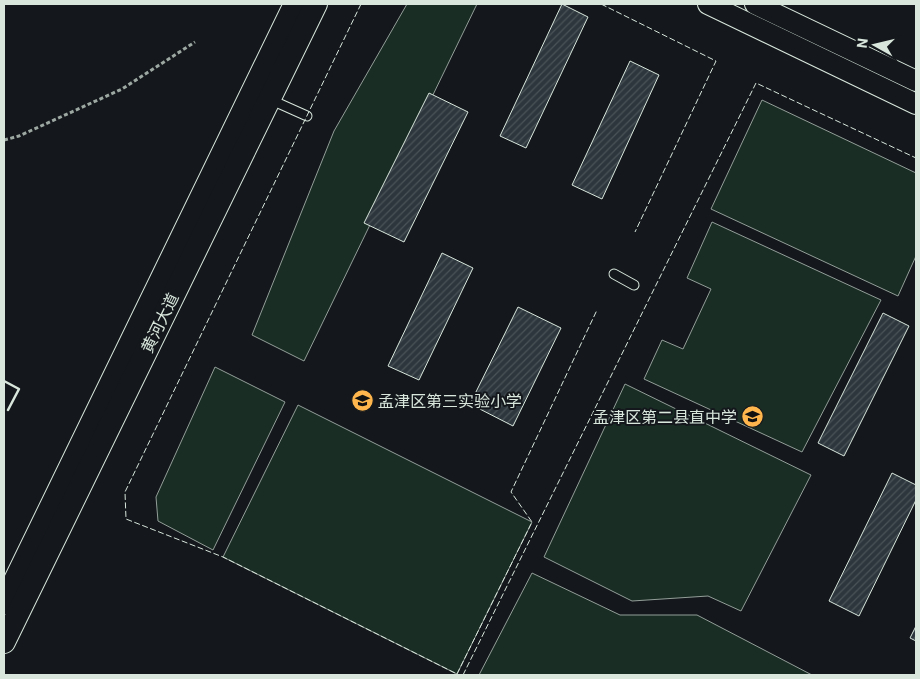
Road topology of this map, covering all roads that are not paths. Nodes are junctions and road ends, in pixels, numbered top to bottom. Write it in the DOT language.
graph roads {
  1 [pos="295,4"];
  2 [pos="316,4"];
  3 [pos="708,4"];
  4 [pos="755,4"];
  5 [pos="916,81"];
  6 [pos="269,99"];
  7 [pos="916,104"];
  8 [pos="307,116"];
  9 [pos="614,274"];
  10 [pos="634,285"];
  11 [pos="4,603"];
  12 [pos="4,642"];
  1 -- 11 [label="main road, 黄河大道"];
  2 -- 6 [label="main road, 黄河大道"];
  3 -- 7 [label="street"];
  4 -- 5 [label="street"];
  6 -- 8 [label="lane"];
  6 -- 12 [label="main road, 黄河大道"];
  9 -- 10 [label="lane"];
}
